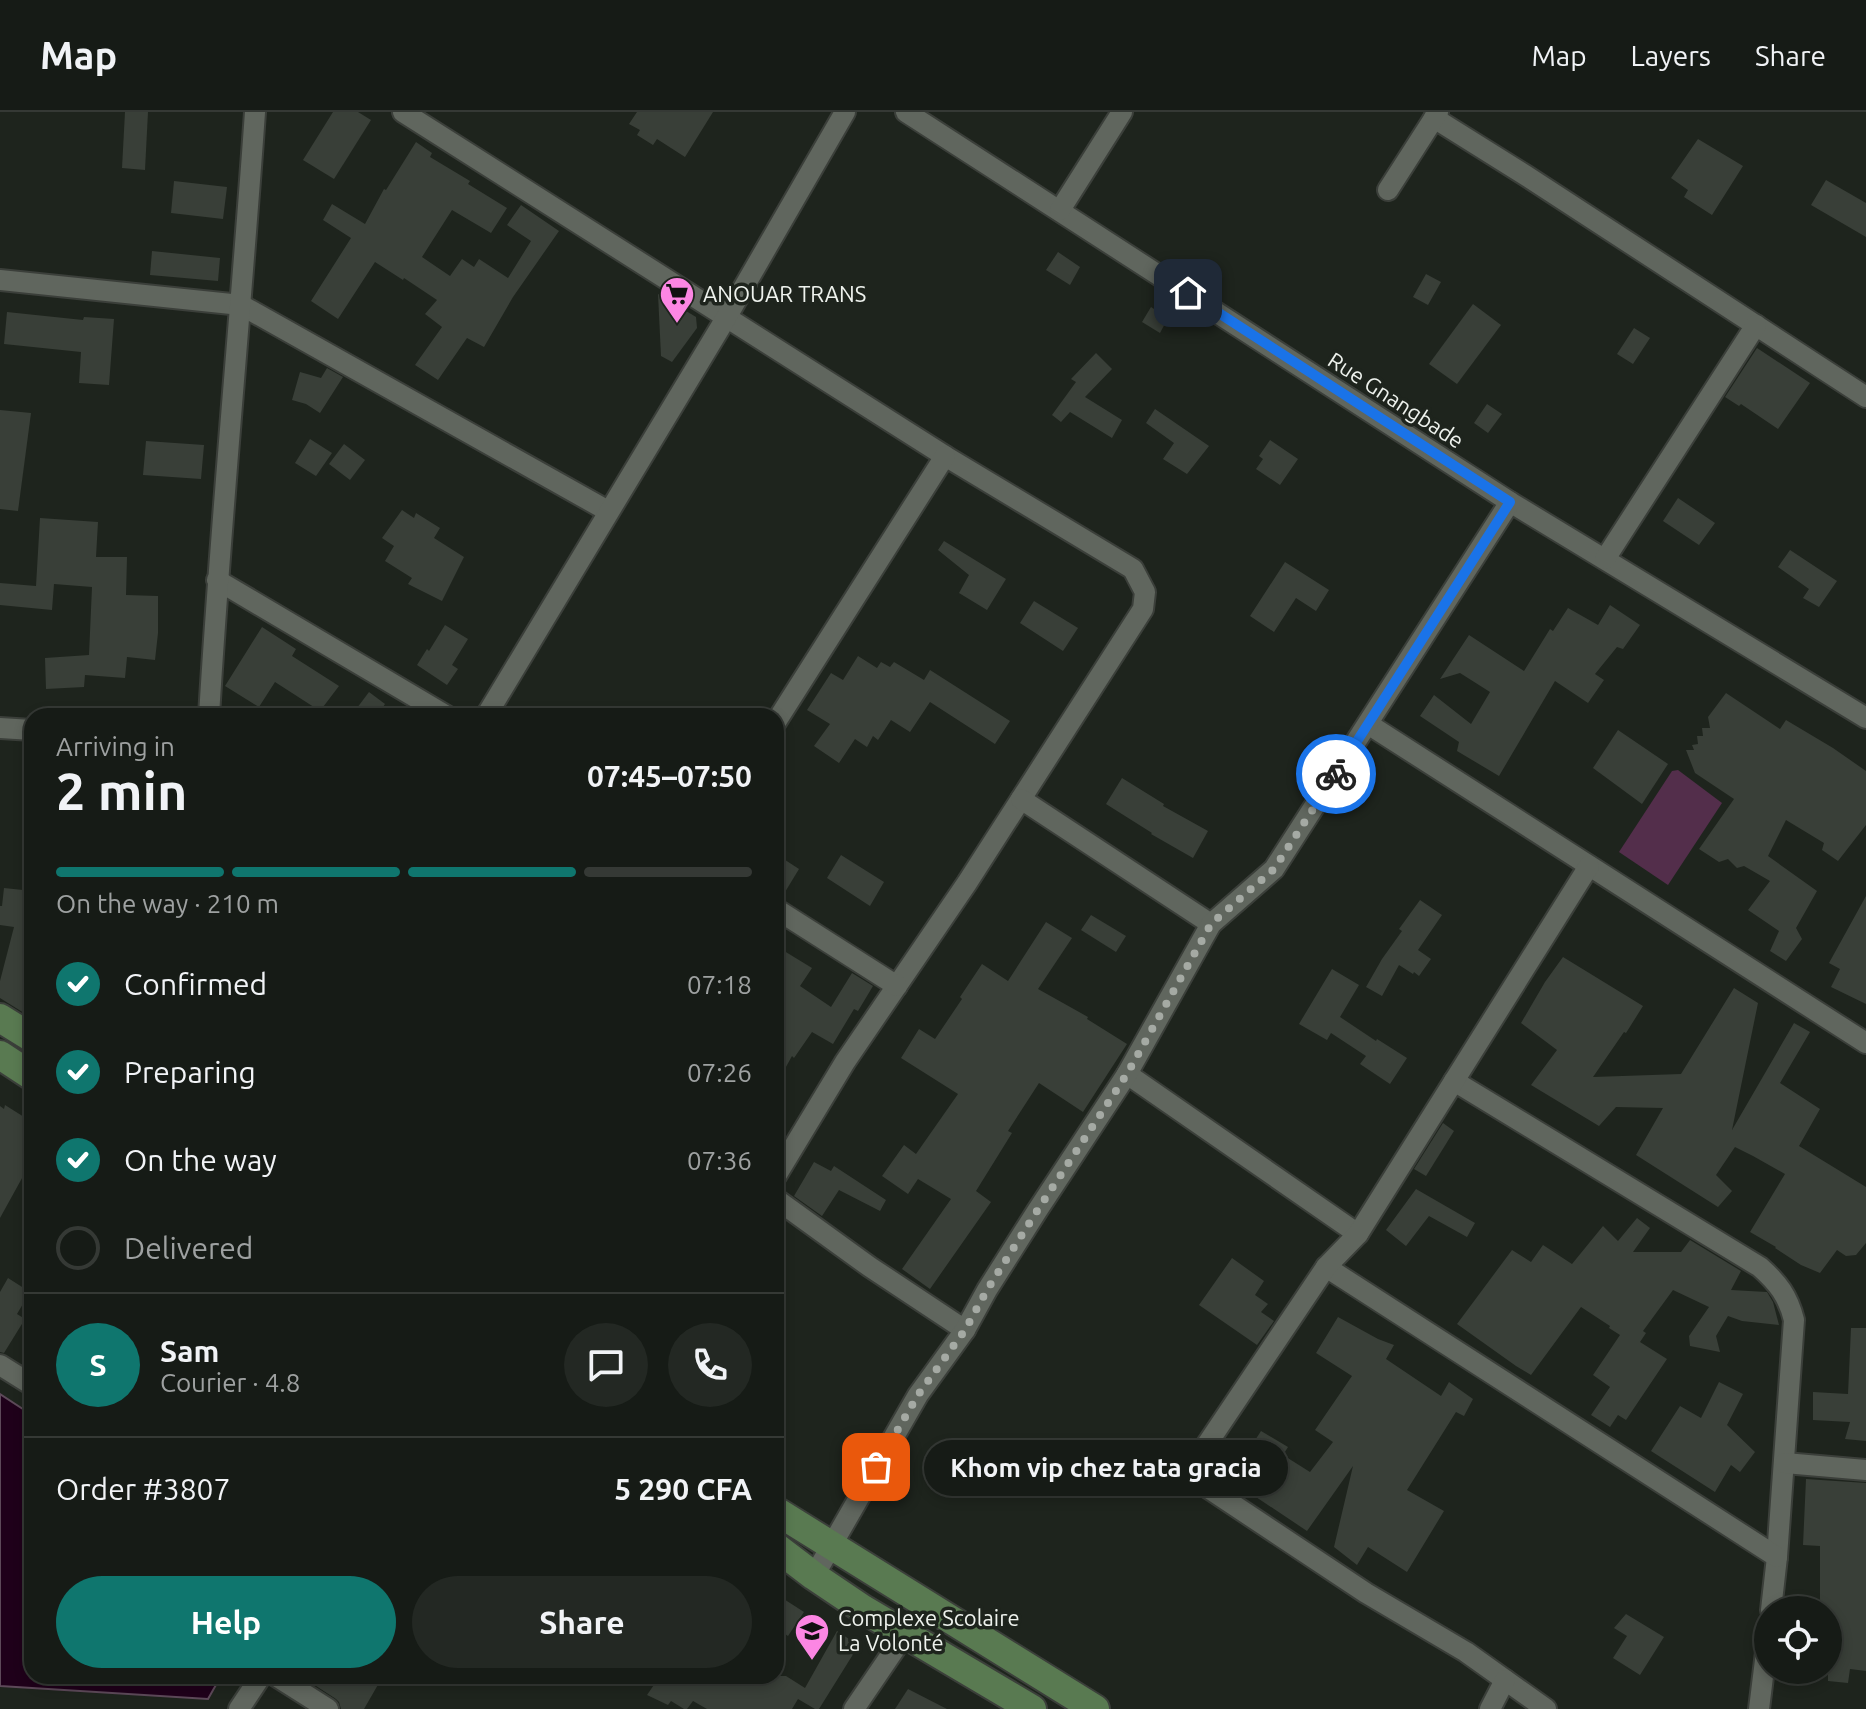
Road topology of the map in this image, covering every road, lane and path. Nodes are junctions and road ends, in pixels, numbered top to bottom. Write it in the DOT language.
graph roads {
  1 [pos="255,112"];
  2 [pos="403,112"];
  3 [pos="845,112"];
  4 [pos="906,112"];
  5 [pos="1122,112"];
  6 [pos="1436,115"];
  7 [pos="1388,190"];
  8 [pos="1060,210"];
  9 [pos="0,280"];
  10 [pos="241,305"];
  11 [pos="726,318"];
  12 [pos="1756,325"];
  13 [pos="1864,391"];
  14 [pos="945,456"];
  15 [pos="1510,502"];
  16 [pos="608,511"];
  17 [pos="1605,559"];
  18 [pos="217,580"];
  19 [pos="209,708"];
  20 [pos="433,708"];
  21 [pos="491,708"];
  22 [pos="784,709"];
  23 [pos="1866,718"];
  24 [pos="1368,724"];
  25 [pos="0,728"];
  26 [pos="24,730"];
  27 [pos="1021,799"];
  28 [pos="1589,866"];
  29 [pos="784,914"];
  30 [pos="1211,924"];
  31 [pos="897,986"];
  32 [pos="0,1018"];
  33 [pos="24,1033"];
  34 [pos="1866,1043"];
  35 [pos="0,1055"];
  36 [pos="24,1071"];
  37 [pos="1127,1074"];
  38 [pos="1454,1081"];
  39 [pos="784,1163"];
  40 [pos="784,1205"];
  41 [pos="1358,1234"];
  42 [pos="1326,1267"];
  43 [pos="965,1330"];
  44 [pos="0,1365"];
  45 [pos="24,1380"];
  46 [pos="1137,1450"];
  47 [pos="1785,1463"];
  48 [pos="1866,1470"];
  49 [pos="1187,1474"];
  50 [pos="784,1516"];
  51 [pos="833,1545"];
  52 [pos="784,1553"];
  53 [pos="1777,1557"];
  54 [pos="814,1576"];
  55 [pos="1773,1596"];
  56 [pos="905,1634"];
  57 [pos="1505,1680"];
  58 [pos="256,1684"];
  59 [pos="289,1684"];
  60 [pos="1762,1684"];
  61 [pos="239,1709"];
  62 [pos="328,1709"];
  63 [pos="854,1709"];
  64 [pos="1032,1709"];
  65 [pos="1095,1709"];
  66 [pos="1490,1709"];
  67 [pos="1546,1709"];
  68 [pos="1759,1709"];
  1 -- 10 [label="street"];
  2 -- 11 [label="street"];
  3 -- 11 [label="street"];
  4 -- 8 [label="street, Rue Gnangbade"];
  5 -- 8 [label="street"];
  6 -- 7 [label="street"];
  6 -- 12 [label="street"];
  8 -- 15 [label="street, Rue Gnangbade"];
  9 -- 10 [label="street"];
  10 -- 16 [label="street"];
  10 -- 18 [label="street"];
  11 -- 14 [label="street"];
  11 -- 16 [label="street"];
  12 -- 13 [label="street"];
  12 -- 17 [label="street"];
  14 -- 22 [label="street"];
  14 -- 27 [label="street"];
  15 -- 17 [label="street, Rue Gnangbade"];
  15 -- 24 [label="street"];
  16 -- 21 [label="street"];
  17 -- 23 [label="street, Rue Gnangbade"];
  18 -- 19 [label="street"];
  18 -- 20 [label="street"];
  24 -- 28 [label="street"];
  24 -- 30 [label="street"];
  25 -- 26 [label="street"];
  27 -- 30 [label="street"];
  27 -- 31 [label="street"];
  28 -- 34 [label="street"];
  28 -- 38 [label="street"];
  29 -- 31 [label="street"];
  30 -- 37 [label="street"];
  31 -- 39 [label="street"];
  32 -- 33 [label="street"];
  35 -- 36 [label="street"];
  37 -- 41 [label="street"];
  37 -- 43 [label="street"];
  38 -- 41 [label="street"];
  38 -- 47 [label="street"];
  40 -- 43 [label="street"];
  41 -- 42 [label="street"];
  42 -- 49 [label="street"];
  42 -- 53 [label="street"];
  43 -- 51 [label="street"];
  44 -- 45 [label="street"];
  46 -- 49 [label="street"];
  47 -- 48 [label="street"];
  47 -- 53 [label="street"];
  49 -- 57 [label="street"];
  50 -- 51 [label="street"];
  51 -- 54 [label="street"];
  51 -- 65 [label="street"];
  52 -- 54 [label="street"];
  53 -- 55 [label="street"];
  54 -- 56 [label="street"];
  56 -- 63 [label="street"];
  56 -- 64 [label="street"];
  57 -- 66 [label="street"];
  57 -- 67 [label="street"];
  58 -- 61 [label="street"];
  59 -- 62 [label="street"];
  60 -- 68 [label="street"];
}
